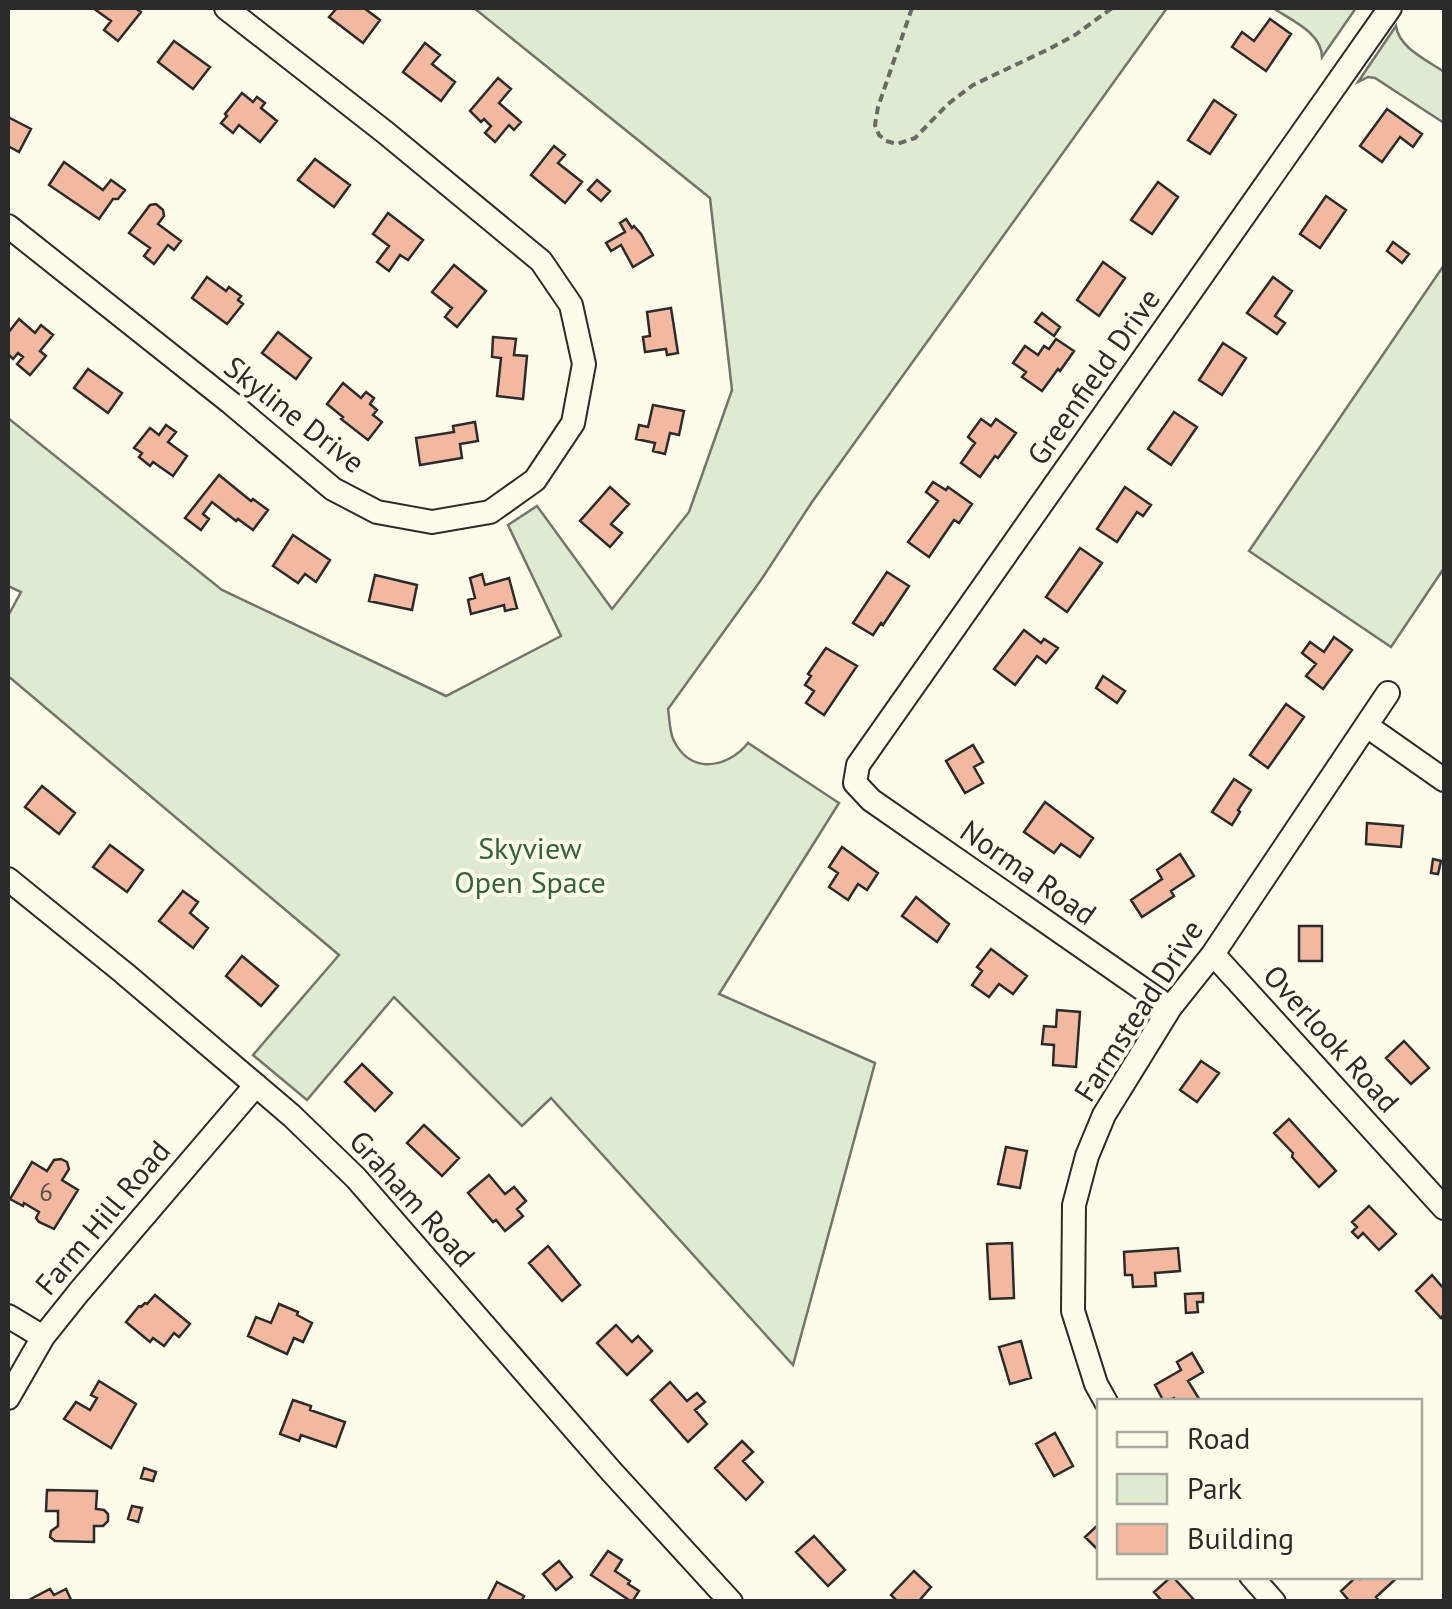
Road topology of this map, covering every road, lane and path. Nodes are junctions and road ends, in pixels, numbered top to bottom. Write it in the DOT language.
graph roads {
  1 [pos="226,8"];
  2 [pos="912,8"];
  3 [pos="1112,8"];
  4 [pos="1390,8"];
  5 [pos="8,226"];
  6 [pos="1388,692"];
  7 [pos="1367,726"];
  8 [pos="1444,780"];
  9 [pos="855,783"];
  10 [pos="8,879"];
  11 [pos="1213,954"];
  12 [pos="1170,1008"];
  13 [pos="256,1085"];
  14 [pos="1444,1208"];
  15 [pos="8,1316"];
  16 [pos="43,1337"];
  17 [pos="8,1398"];
  18 [pos="1104,1399"];
  19 [pos="1254,1579"];
  20 [pos="731,1602"];
  21 [pos="1274,1602"];
  1 -- 5 [label="street, Skyline Drive"];
  2 -- 3 [label="path"];
  4 -- 9 [label="street, Greenfield Drive"];
  6 -- 7 [label="street, Farmstead Drive"];
  7 -- 8 [label="street"];
  7 -- 11 [label="street, Farmstead Drive"];
  9 -- 12 [label="street, Norma Road"];
  10 -- 13 [label="street, Graham Road"];
  11 -- 12 [label="street, Farmstead Drive"];
  11 -- 14 [label="street, Overlook Road"];
  12 -- 18 [label="street, Farmstead Drive"];
  13 -- 16 [label="street, Farm Hill Road"];
  13 -- 20 [label="street, Graham Road"];
  15 -- 16 [label="street"];
  16 -- 17 [label="street, Farm Hill Road"];
  19 -- 21 [label="street"];
}
